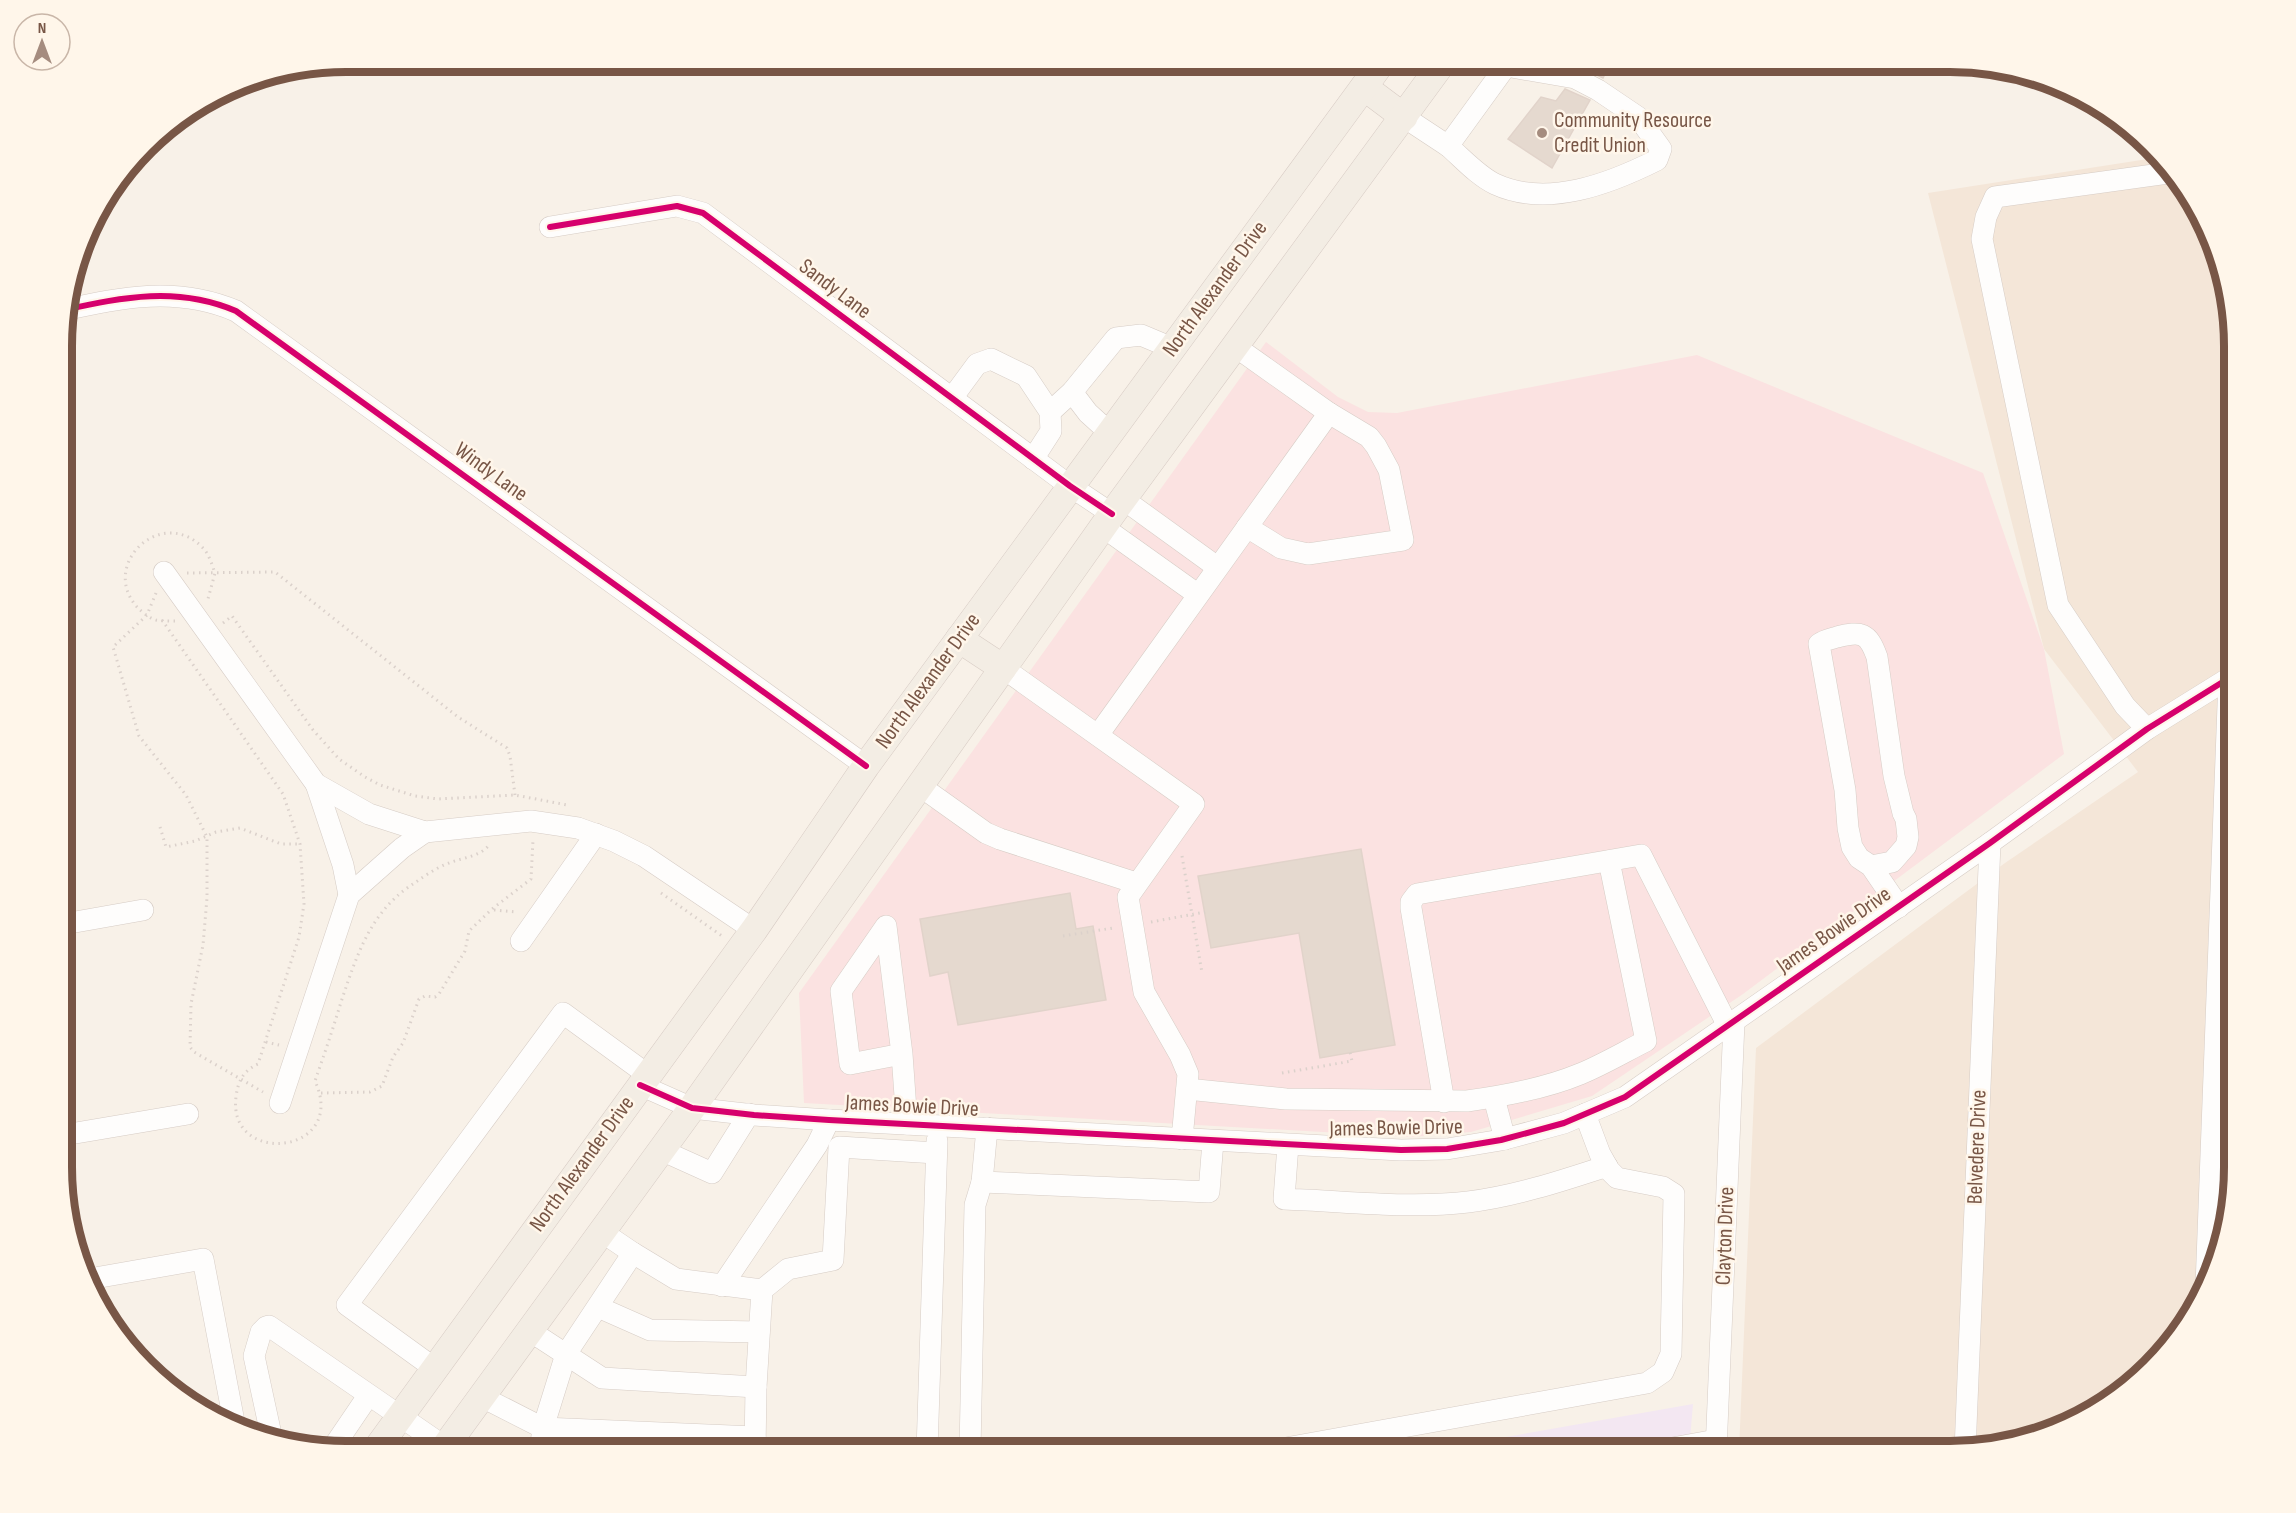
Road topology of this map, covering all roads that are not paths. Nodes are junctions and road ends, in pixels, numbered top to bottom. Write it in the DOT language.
graph roads {
  1 [pos="1375,72"];
  2 [pos="1436,72"];
  3 [pos="1498,72"];
  4 [pos="1544,72"];
  5 [pos="1364,87"];
  6 [pos="1404,117"];
  7 [pos="1448,146"];
  8 [pos="2163,174"];
  9 [pos="550,227"];
  10 [pos="74,308"];
  11 [pos="1236,347"];
  12 [pos="1172,348"];
  13 [pos="1072,392"];
  14 [pos="952,398"];
  15 [pos="1050,412"];
  16 [pos="1329,413"];
  17 [pos="1110,433"];
  18 [pos="1033,459"];
  19 [pos="1071,486"];
  20 [pos="1112,514"];
  21 [pos="1247,527"];
  22 [pos="1175,537"];
  23 [pos="1155,563"];
  24 [pos="1216,567"];
  25 [pos="164,572"];
  26 [pos="1197,594"];
  27 [pos="959,639"];
  28 [pos="1003,668"];
  29 [pos="2224,682"];
  30 [pos="2147,729"];
  31 [pos="1098,735"];
  32 [pos="866,766"];
  33 [pos="316,784"];
  34 [pos="920,786"];
  35 [pos="425,832"];
  36 [pos="596,834"];
  37 [pos="1990,843"];
  38 [pos="1609,861"];
  39 [pos="2224,865"];
  40 [pos="1871,866"];
  41 [pos="1136,883"];
  42 [pos="349,895"];
  43 [pos="1899,907"];
  44 [pos="143,910"];
  45 [pos="72,923"];
  46 [pos="747,940"];
  47 [pos="521,941"];
  48 [pos="1731,1024"];
  49 [pos="902,1054"];
  50 [pos="644,1080"];
  51 [pos="1187,1089"];
  52 [pos="1494,1098"];
  53 [pos="1444,1102"];
  54 [pos="280,1103"];
  55 [pos="692,1107"];
  56 [pos="188,1114"];
  57 [pos="749,1114"];
  58 [pos="1585,1114"];
  59 [pos="829,1120"];
  60 [pos="907,1124"];
  61 [pos="937,1125"];
  62 [pos="987,1128"];
  63 [pos="72,1134"];
  64 [pos="1182,1139"];
  65 [pos="1505,1139"];
  66 [pos="1213,1141"];
  67 [pos="817,1145"];
  68 [pos="1288,1145"];
  69 [pos="839,1147"];
  70 [pos="661,1150"];
  71 [pos="936,1153"];
  72 [pos="1606,1166"];
  73 [pos="982,1182"];
  74 [pos="602,1232"];
  75 [pos="633,1253"];
  76 [pos="2207,1260"];
  77 [pos="96,1278"];
  78 [pos="722,1286"];
  79 [pos="762,1290"];
  80 [pos="598,1306"];
  81 [pos="530,1330"];
  82 [pos="759,1332"];
  83 [pos="567,1354"];
  84 [pos="434,1368"];
  85 [pos="756,1387"];
  86 [pos="368,1396"];
  87 [pos="482,1397"];
  88 [pos="233,1416"];
  89 [pos="399,1417"];
  90 [pos="543,1428"];
  91 [pos="270,1430"];
  92 [pos="1965,1440"];
  93 [pos="338,1441"];
  94 [pos="383,1441"];
  95 [pos="433,1441"];
  96 [pos="450,1441"];
  97 [pos="541,1441"];
  98 [pos="715,1441"];
  99 [pos="755,1441"];
  100 [pos="927,1441"];
  101 [pos="970,1441"];
  102 [pos="1325,1441"];
  103 [pos="1716,1441"];
  1 -- 5 [label="main road, North Alexander Drive"];
  2 -- 6 [label="main road"];
  3 -- 7 [label="street"];
  4 -- 7 [label="street"];
  5 -- 6 [label="main road"];
  5 -- 12 [label="main road, North Alexander Drive"];
  6 -- 7 [label="street"];
  6 -- 11 [label="main road"];
  8 -- 30 [label="street"];
  9 -- 14 [label="street, Sandy Lane"];
  10 -- 32 [label="street, Windy Lane"];
  11 -- 16 [label="street"];
  11 -- 20 [label="main road"];
  12 -- 13 [label="street"];
  12 -- 17 [label="main road, North Alexander Drive"];
  13 -- 15 [label="street"];
  13 -- 17 [label="street"];
  14 -- 15 [label="street"];
  14 -- 18 [label="street, Sandy Lane"];
  15 -- 18 [label="street"];
  16 -- 21 [label="street"];
  16 -- 21 [label="street"];
  17 -- 19 [label="main road, North Alexander Drive"];
  18 -- 19 [label="street, Sandy Lane"];
  19 -- 20 [label="street, Sandy Lane"];
  19 -- 27 [label="main road, North Alexander Drive"];
  20 -- 22 [label="street"];
  20 -- 23 [label="street"];
  20 -- 28 [label="main road"];
  21 -- 24 [label="street"];
  22 -- 23 [label="street"];
  22 -- 24 [label="street"];
  23 -- 26 [label="street"];
  24 -- 26 [label="street"];
  25 -- 33 [label="street"];
  26 -- 31 [label="street"];
  27 -- 28 [label="main road"];
  27 -- 32 [label="main road, North Alexander Drive"];
  28 -- 31 [label="street"];
  28 -- 34 [label="main road"];
  29 -- 30 [label="street, James Bowie Drive"];
  30 -- 37 [label="street, James Bowie Drive"];
  31 -- 41 [label="street"];
  32 -- 46 [label="main road, North Alexander Drive"];
  33 -- 35 [label="street"];
  33 -- 42 [label="street"];
  34 -- 41 [label="street"];
  34 -- 55 [label="main road"];
  35 -- 36 [label="street"];
  35 -- 42 [label="street"];
  36 -- 46 [label="street"];
  36 -- 47 [label="street"];
  37 -- 43 [label="street, James Bowie Drive"];
  37 -- 92 [label="street, Belvedere Drive"];
  38 -- 48 [label="street"];
  38 -- 52 [label="street"];
  38 -- 53 [label="street"];
  39 -- 76 [label="street"];
  40 -- 40 [label="street"];
  40 -- 43 [label="street"];
  41 -- 51 [label="street"];
  42 -- 54 [label="street"];
  43 -- 48 [label="street, James Bowie Drive"];
  44 -- 45 [label="street"];
  46 -- 50 [label="main road, North Alexander Drive"];
  48 -- 58 [label="street, James Bowie Drive"];
  48 -- 103 [label="street, Clayton Drive"];
  49 -- 49 [label="street"];
  49 -- 60 [label="street"];
  50 -- 55 [label="street, James Bowie Drive"];
  50 -- 84 [label="main road, North Alexander Drive"];
  50 -- 84 [label="street, James Bowie Drive"];
  51 -- 53 [label="street"];
  51 -- 64 [label="street"];
  52 -- 53 [label="street"];
  52 -- 65 [label="street"];
  55 -- 57 [label="street, James Bowie Drive"];
  55 -- 70 [label="main road"];
  56 -- 63 [label="street"];
  57 -- 59 [label="street, James Bowie Drive"];
  57 -- 70 [label="street"];
  58 -- 65 [label="street, James Bowie Drive"];
  58 -- 72 [label="street"];
  59 -- 60 [label="street, James Bowie Drive"];
  59 -- 67 [label="street"];
  60 -- 61 [label="street, James Bowie Drive"];
  61 -- 62 [label="street, James Bowie Drive"];
  61 -- 71 [label="street"];
  62 -- 64 [label="street, James Bowie Drive"];
  62 -- 73 [label="street"];
  64 -- 66 [label="street, James Bowie Drive"];
  65 -- 68 [label="street, James Bowie Drive"];
  66 -- 68 [label="street, James Bowie Drive"];
  66 -- 73 [label="street"];
  67 -- 69 [label="street"];
  67 -- 78 [label="street"];
  68 -- 72 [label="street"];
  69 -- 71 [label="street"];
  69 -- 79 [label="street"];
  70 -- 74 [label="main road"];
  71 -- 100 [label="street"];
  72 -- 102 [label="street"];
  73 -- 101 [label="street"];
  74 -- 75 [label="street"];
  74 -- 81 [label="main road"];
  75 -- 78 [label="street"];
  75 -- 80 [label="street"];
  77 -- 88 [label="street"];
  78 -- 79 [label="street"];
  79 -- 82 [label="street"];
  80 -- 82 [label="street"];
  80 -- 83 [label="street"];
  81 -- 83 [label="street"];
  81 -- 87 [label="main road"];
  82 -- 85 [label="street"];
  83 -- 85 [label="street"];
  83 -- 90 [label="street"];
  84 -- 89 [label="main road, North Alexander Drive"];
  85 -- 99 [label="street"];
  86 -- 89 [label="street"];
  86 -- 91 [label="street"];
  86 -- 93 [label="street"];
  87 -- 90 [label="street"];
  87 -- 96 [label="main road"];
  89 -- 94 [label="main road, North Alexander Drive"];
  89 -- 95 [label="street"];
  90 -- 97 [label="street"];
  90 -- 98 [label="street"];
}
